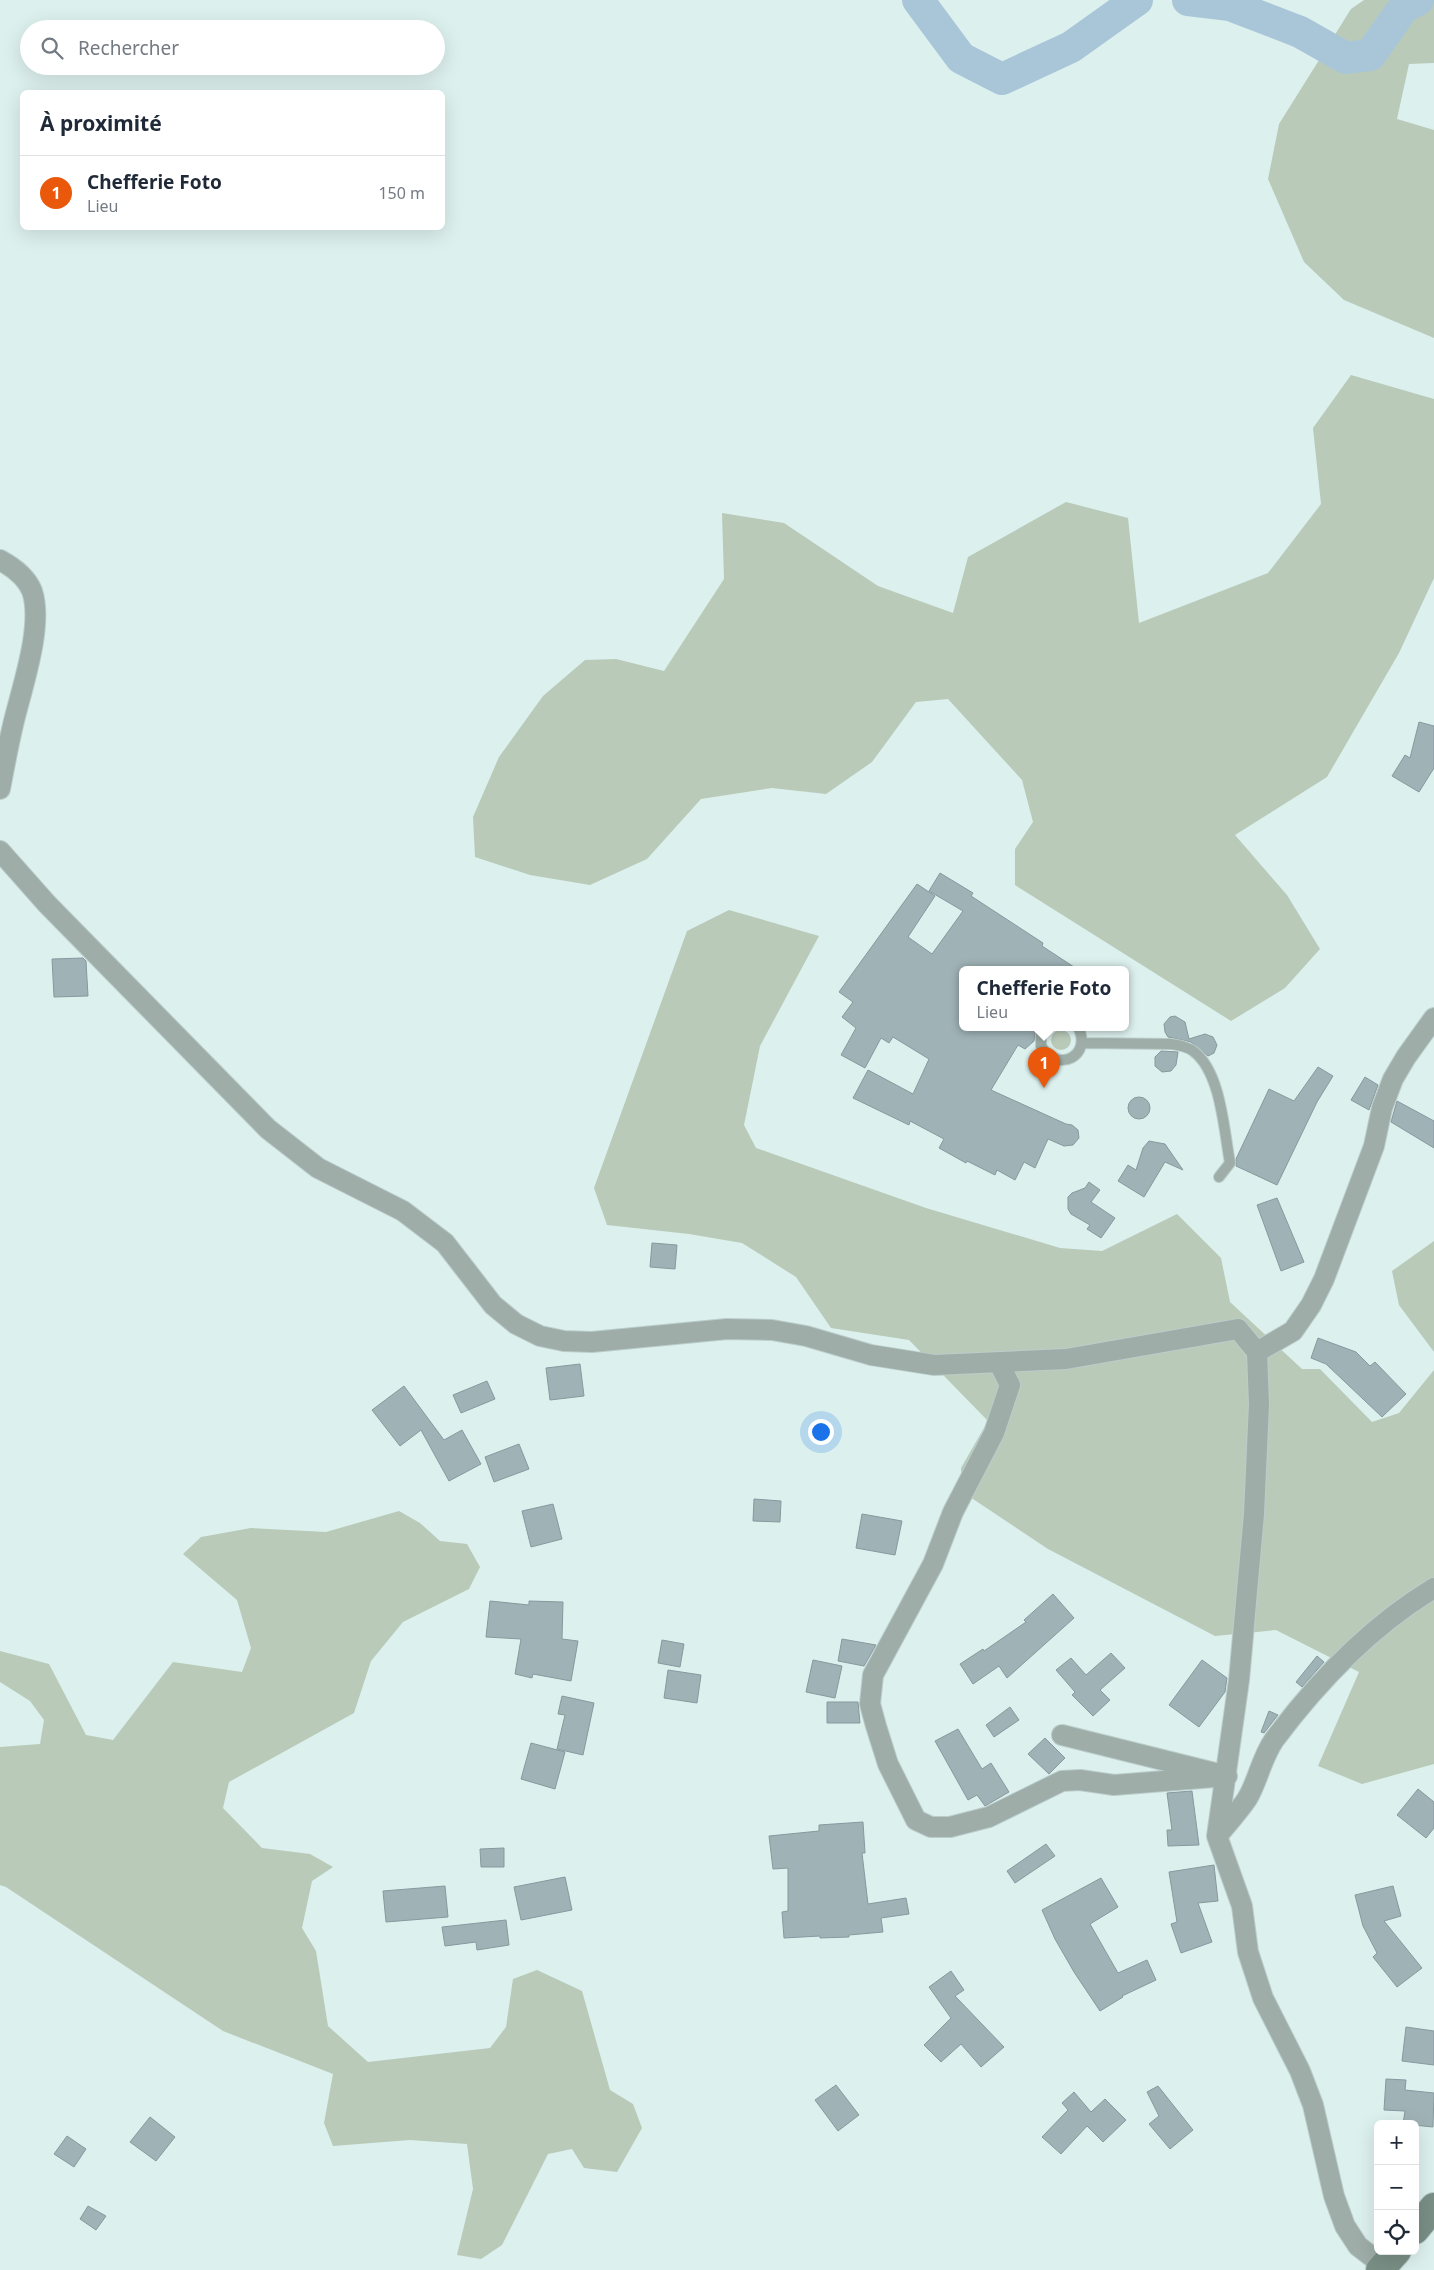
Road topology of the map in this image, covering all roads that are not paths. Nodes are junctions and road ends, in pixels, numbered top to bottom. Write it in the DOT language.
graph roads {
  1 [pos="0,560"];
  2 [pos="0,789"];
  3 [pos="0,851"];
  4 [pos="1434,1018"];
  5 [pos="1042,1031"];
  6 [pos="1080,1031"];
  7 [pos="1082,1043"];
  8 [pos="1219,1177"];
  9 [pos="1257,1352"];
  10 [pos="999,1363"];
  11 [pos="1434,1588"];
  12 [pos="1062,1735"];
  13 [pos="1227,1776"];
  14 [pos="1217,1836"];
  15 [pos="1434,2207"];
  16 [pos="1419,2225"];
  17 [pos="1387,2262"];
  1 -- 2 [label="street"];
  3 -- 10 [label="street"];
  4 -- 9 [label="street"];
  5 -- 7 [label="lane"];
  6 -- 7 [label="lane"];
  7 -- 8 [label="lane"];
  9 -- 10 [label="street"];
  9 -- 13 [label="street"];
  10 -- 13 [label="street"];
  11 -- 14 [label="street"];
  12 -- 13 [label="street"];
  13 -- 14 [label="street"];
  14 -- 17 [label="street"];
  15 -- 16 [label="street"];
}
